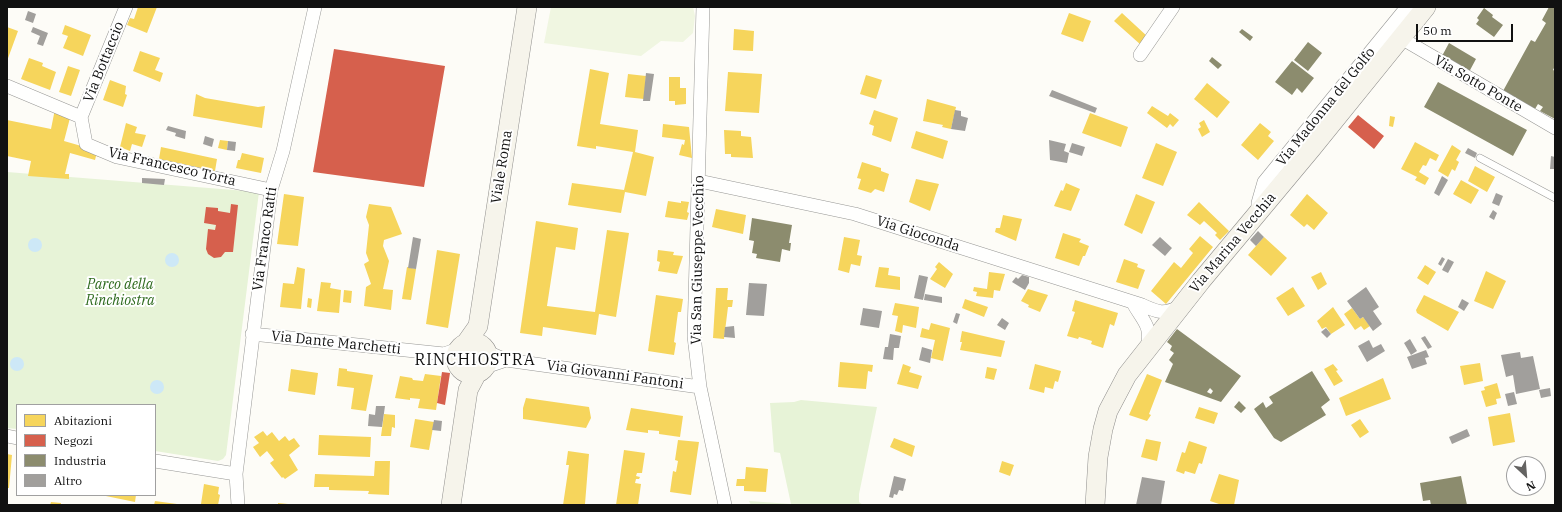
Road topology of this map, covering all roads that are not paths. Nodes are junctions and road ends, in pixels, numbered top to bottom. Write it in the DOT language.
graph roads {
  1 [pos="126,7"];
  2 [pos="315,7"];
  3 [pos="527,7"];
  4 [pos="1173,7"];
  5 [pos="1407,7"];
  6 [pos="1426,7"];
  7 [pos="702,9"];
  8 [pos="1401,38"];
  9 [pos="1140,54"];
  10 [pos="7,86"];
  11 [pos="82,116"];
  12 [pos="1555,128"];
  13 [pos="1480,158"];
  14 [pos="699,181"];
  15 [pos="271,190"];
  16 [pos="1555,198"];
  17 [pos="1258,212"];
  18 [pos="1133,303"];
  19 [pos="1180,307"];
  20 [pos="252,334"];
  21 [pos="1147,349"];
  22 [pos="470,358"];
  23 [pos="700,386"];
  24 [pos="156,461"];
  25 [pos="236,474"];
  26 [pos="238,505"];
  27 [pos="451,505"];
  28 [pos="725,505"];
  29 [pos="1095,505"];
  1 -- 11 [label="street, Via Bottaccio"];
  2 -- 15 [label="street, Via Franco Ratti"];
  3 -- 22 [label="main road, Viale Roma"];
  4 -- 9 [label="street"];
  5 -- 17 [label="street, Via Madonna del Golfo"];
  6 -- 8 [label="main road, Via Marina Vecchia"];
  7 -- 14 [label="street, Via San Giuseppe Vecchio"];
  8 -- 12 [label="street, Via Sotto Ponte"];
  8 -- 17 [label="main road, Via Marina Vecchia"];
  10 -- 11 [label="street"];
  11 -- 15 [label="street, Via Francesco Torta"];
  13 -- 16 [label="lane"];
  14 -- 18 [label="street, Via Gioconda"];
  14 -- 23 [label="street, Via San Giuseppe Vecchio"];
  15 -- 20 [label="street, Via Franco Ratti"];
  17 -- 19 [label="main road, Via Marina Vecchia"];
  18 -- 19 [label="street, Via Gioconda"];
  18 -- 21 [label="street"];
  19 -- 21 [label="main road, Via Marina Vecchia"];
  20 -- 22 [label="street, Via Dante Marchetti"];
  20 -- 25 [label="street, Via Franco Ratti"];
  21 -- 29 [label="main road, Via Marina Vecchia"];
  22 -- 23 [label="street, Via Giovanni Fantoni"];
  22 -- 27 [label="main road"];
  23 -- 28 [label="street, Via San Giuseppe Vecchio"];
  24 -- 25 [label="street"];
  25 -- 26 [label="street, Via Franco Ratti"];
}
